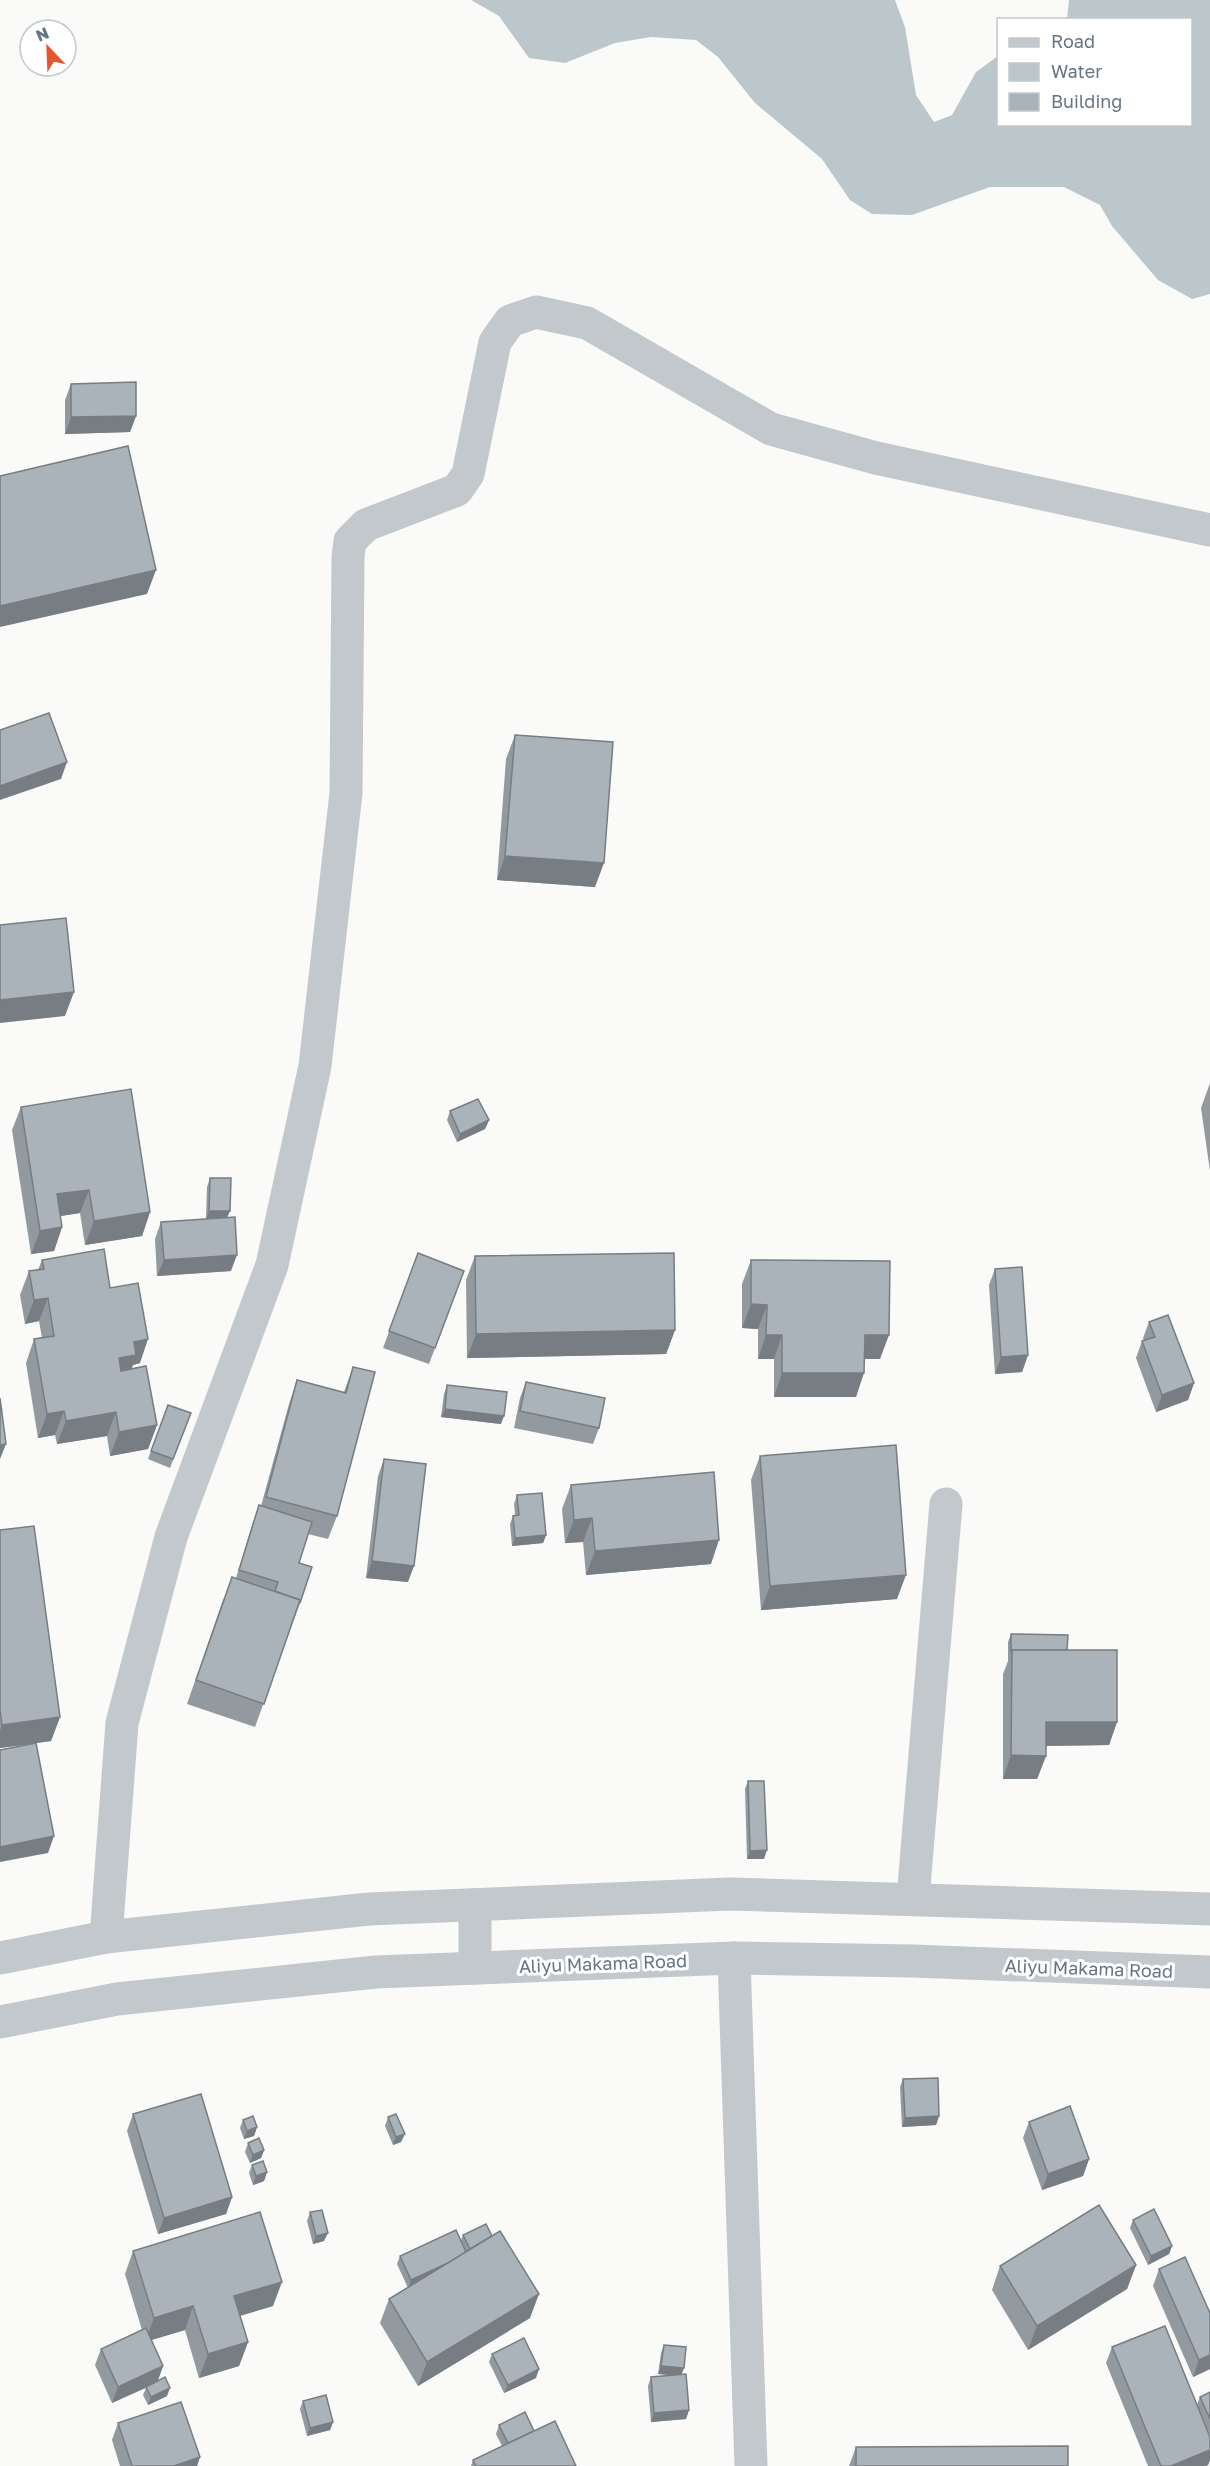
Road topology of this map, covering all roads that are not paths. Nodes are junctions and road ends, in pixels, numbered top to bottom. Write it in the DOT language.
graph roads {
  1 [pos="1210,530"];
  2 [pos="946,1504"];
  3 [pos="913,1898"];
  4 [pos="475,1905"];
  5 [pos="1210,1909"];
  6 [pos="106,1936"];
  7 [pos="0,1958"];
  8 [pos="734,1958"];
  9 [pos="475,1968"];
  10 [pos="1210,1972"];
  11 [pos="0,2022"];
  12 [pos="751,2466"];
  1 -- 6 [label="street"];
  2 -- 3 [label="street"];
  3 -- 4 [label="street"];
  3 -- 5 [label="street"];
  4 -- 6 [label="street"];
  4 -- 9 [label="street"];
  6 -- 7 [label="street"];
  8 -- 9 [label="street, Aliyu Makama Road"];
  8 -- 10 [label="street, Aliyu Makama Road"];
  8 -- 12 [label="street"];
  9 -- 11 [label="street, Aliyu Makama Road"];
}
